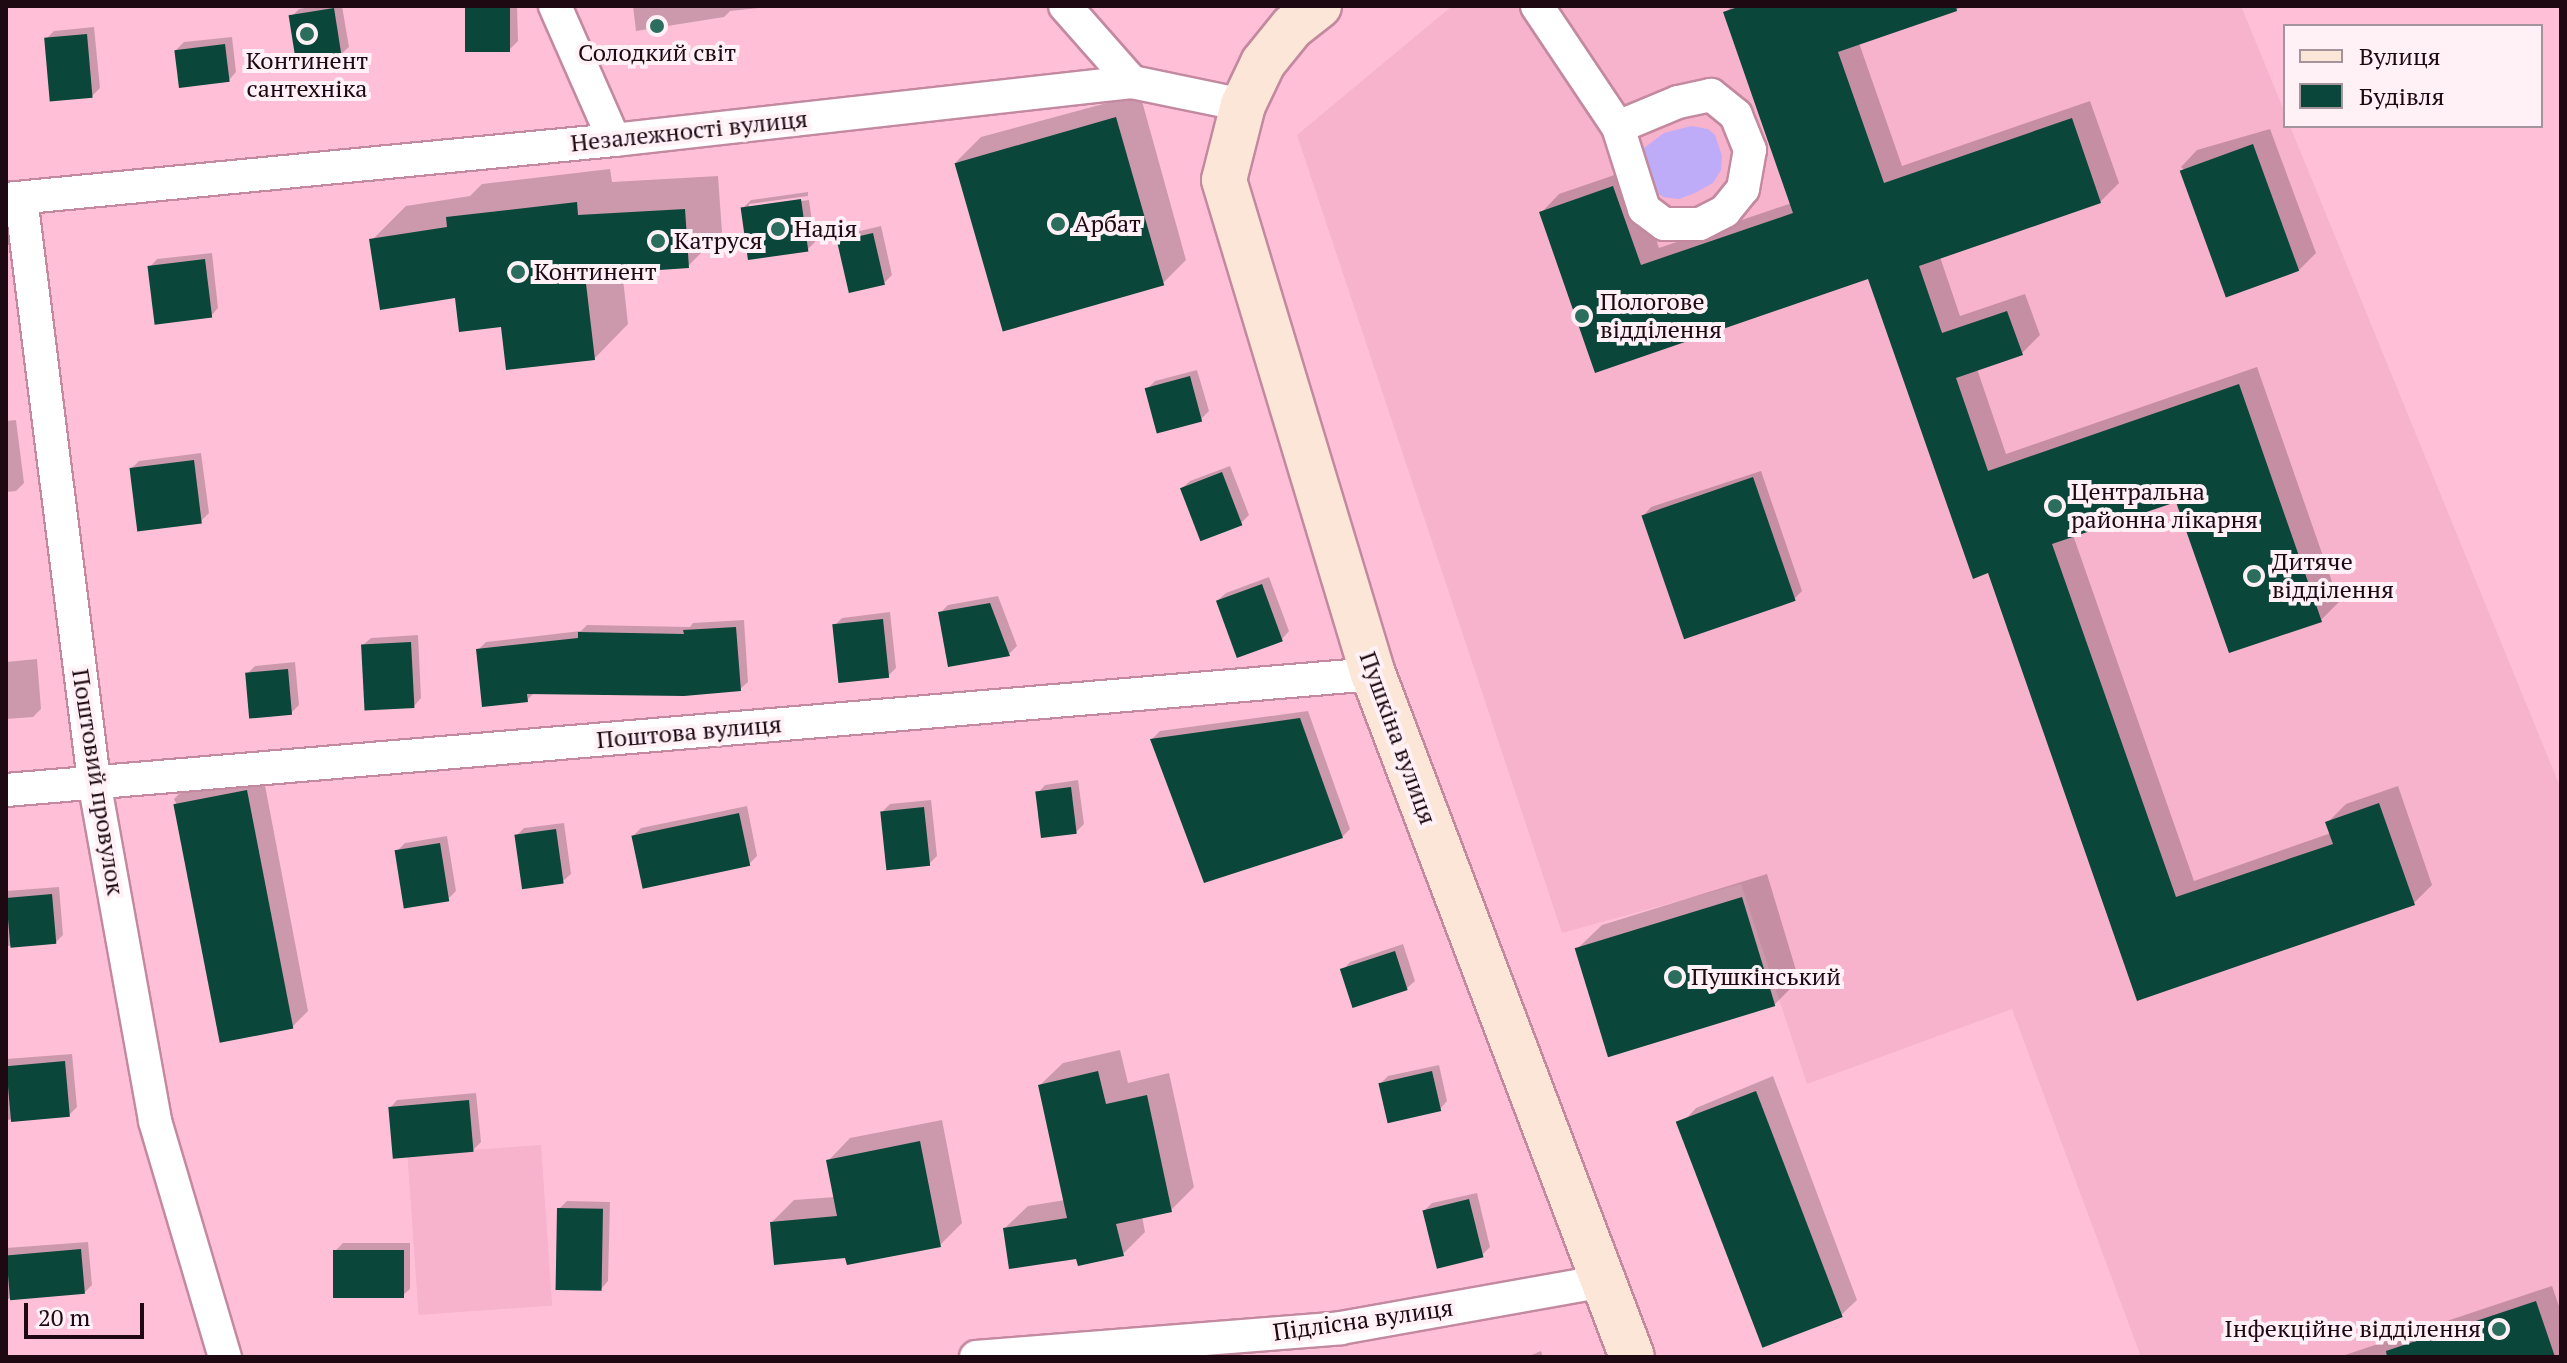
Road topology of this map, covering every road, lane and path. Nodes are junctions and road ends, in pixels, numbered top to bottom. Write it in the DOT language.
graph roads {
  1 [pos="555,6"];
  2 [pos="1065,6"];
  3 [pos="1319,6"];
  4 [pos="1537,6"];
  5 [pos="1132,82"];
  6 [pos="1243,105"];
  7 [pos="1618,127"];
  8 [pos="614,140"];
  9 [pos="13,198"];
  10 [pos="1373,674"];
  11 [pos="94,781"];
  12 [pos="6,790"];
  13 [pos="1604,1281"];
  14 [pos="225,1357"];
  15 [pos="976,1357"];
  16 [pos="1632,1357"];
  1 -- 8 [label="street"];
  2 -- 5 [label="street"];
  3 -- 6 [label="main road"];
  4 -- 7 [label="street"];
  5 -- 6 [label="street, Незалежності вулиця"];
  5 -- 8 [label="street, Незалежності вулиця"];
  6 -- 10 [label="main road, Пушкіна вулиця"];
  7 -- 7 [label="street"];
  8 -- 9 [label="street, Незалежності вулиця"];
  9 -- 11 [label="street, Поштовий провулок"];
  10 -- 11 [label="street, Поштова вулиця"];
  10 -- 13 [label="main road, Пушкіна вулиця"];
  11 -- 12 [label="street, Поштова вулиця"];
  11 -- 14 [label="street, Поштовий провулок"];
  13 -- 15 [label="street, Підлісна вулиця"];
  13 -- 16 [label="main road, Пушкіна вулиця"];
}
